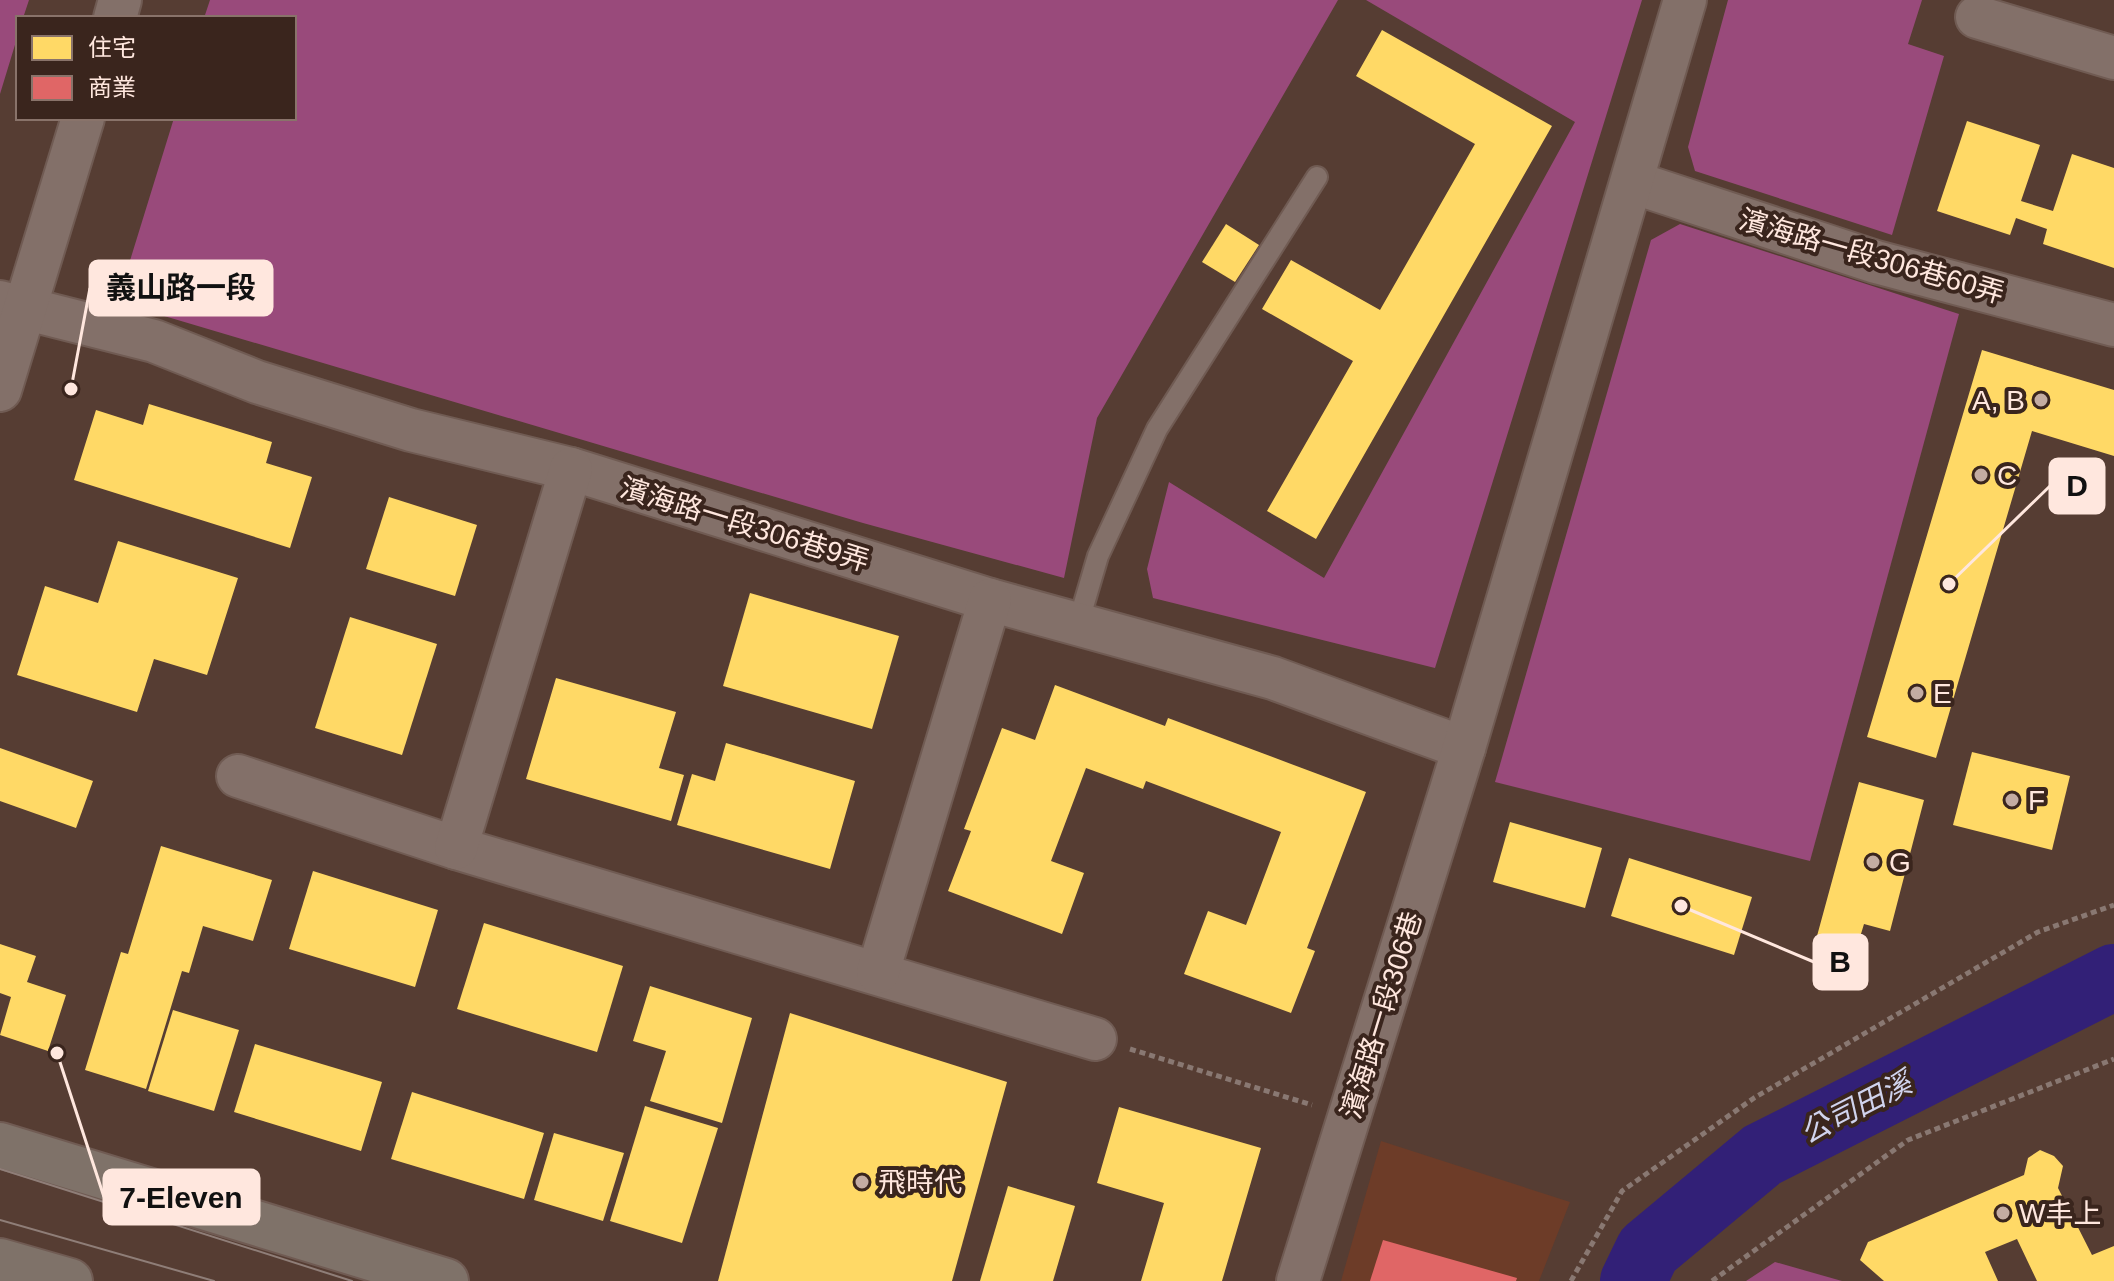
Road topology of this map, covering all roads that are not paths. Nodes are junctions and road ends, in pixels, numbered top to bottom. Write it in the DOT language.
graph roads {
  1 [pos="1685,0"];
  2 [pos="1977,17"];
  3 [pos="2114,58"];
  4 [pos="82,120"];
  5 [pos="1317,177"];
  6 [pos="1632,182"];
  7 [pos="12,305"];
  8 [pos="2114,325"];
  9 [pos="0,390"];
  10 [pos="571,469"];
  11 [pos="990,600"];
  12 [pos="1078,624"];
  13 [pos="1464,748"];
  14 [pos="238,776"];
  15 [pos="456,848"];
  16 [pos="878,972"];
  17 [pos="1095,1039"];
  18 [pos="0,1145"];
  19 [pos="0,1261"];
  20 [pos="70,1281"];
  21 [pos="446,1281"];
  22 [pos="1298,1281"];
  1 -- 6 [label="street, 濱海路一段306巷"];
  2 -- 3 [label="street"];
  4 -- 7 [label="street"];
  5 -- 12 [label="lane"];
  6 -- 8 [label="street, 濱海路一段306巷60弄"];
  6 -- 13 [label="street, 濱海路一段306巷"];
  7 -- 9 [label="street"];
  7 -- 10 [label="street, 濱海路一段306巷9弄"];
  10 -- 11 [label="street, 濱海路一段306巷9弄"];
  10 -- 15 [label="street"];
  11 -- 12 [label="street, 濱海路一段306巷9弄"];
  11 -- 16 [label="street"];
  12 -- 13 [label="street, 濱海路一段306巷9弄"];
  13 -- 22 [label="street, 濱海路一段306巷"];
  14 -- 15 [label="street"];
  15 -- 16 [label="street"];
  16 -- 17 [label="street"];
  18 -- 21 [label="street"];
  19 -- 20 [label="street"];
}
